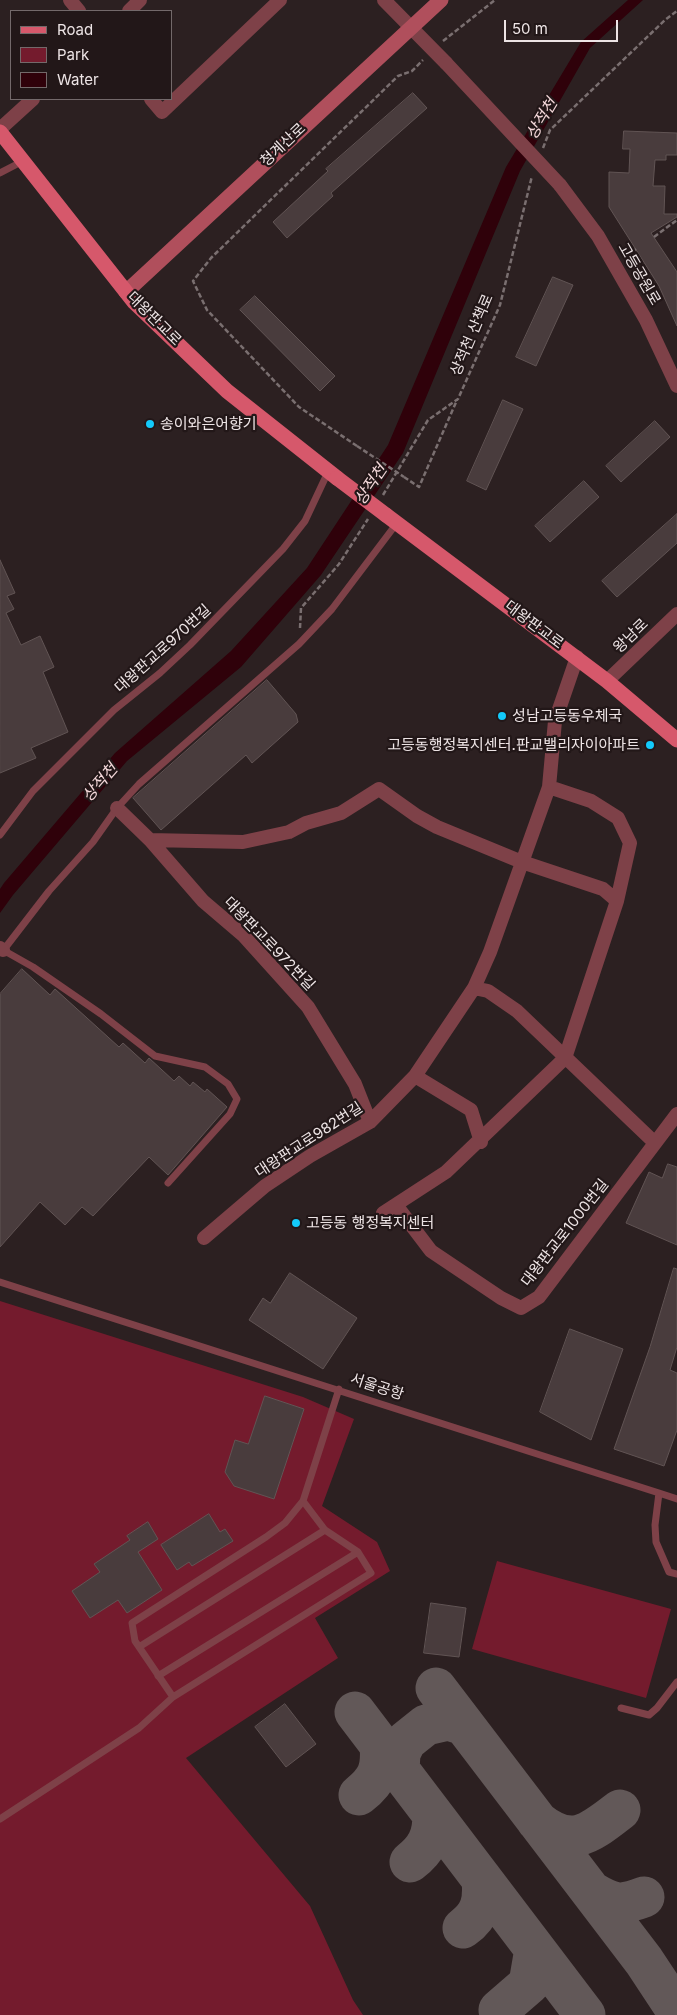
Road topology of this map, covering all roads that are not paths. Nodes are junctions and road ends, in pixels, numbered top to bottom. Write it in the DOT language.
graph roads {
  1 [pos="70,0"];
  2 [pos="140,0"];
  3 [pos="280,0"];
  4 [pos="384,0"];
  5 [pos="441,0"];
  6 [pos="78,10"];
  7 [pos="129,10"];
  8 [pos="410,28"];
  9 [pos="32,100"];
  10 [pos="152,100"];
  11 [pos="0,130"];
  12 [pos="22,161"];
  13 [pos="0,173"];
  14 [pos="126,292"];
  15 [pos="677,386"];
  16 [pos="332,475"];
  17 [pos="392,519"];
  18 [pos="677,614"];
  19 [pos="576,657"];
  20 [pos="608,681"];
  21 [pos="677,740"];
  22 [pos="549,787"];
  23 [pos="117,808"];
  24 [pos="0,835"];
  25 [pos="150,840"];
  26 [pos="522,862"];
  27 [pos="617,901"];
  28 [pos="1,951"];
  29 [pos="474,988"];
  30 [pos="565,1058"];
  31 [pos="415,1076"];
  32 [pos="677,1114"];
  33 [pos="370,1122"];
  34 [pos="481,1142"];
  35 [pos="655,1143"];
  36 [pos="168,1183"];
  37 [pos="396,1205"];
  38 [pos="383,1213"];
  39 [pos="204,1238"];
  40 [pos="0,1282"];
  41 [pos="339,1389"];
  42 [pos="659,1493"];
  43 [pos="677,1499"];
  44 [pos="303,1501"];
  45 [pos="325,1530"];
  46 [pos="358,1552"];
  47 [pos="677,1574"];
  48 [pos="139,1647"];
  49 [pos="158,1676"];
  50 [pos="677,1682"];
  51 [pos="173,1697"];
  52 [pos="621,1708"];
  53 [pos="0,1819"];
  1 -- 6 [label="street"];
  2 -- 7 [label="street"];
  3 -- 10 [label="street"];
  4 -- 8 [label="street"];
  5 -- 8 [label="main road, 청계산로"];
  8 -- 14 [label="main road, 청계산로"];
  8 -- 15 [label="street, 고등공원로, bridge"];
  9 -- 11 [label="street"];
  11 -- 12 [label="main road, 대왕판교로"];
  12 -- 13 [label="lane"];
  12 -- 14 [label="main road, 대왕판교로"];
  14 -- 16 [label="main road, 대왕판교로"];
  16 -- 17 [label="main road, 대왕판교로, bridge"];
  16 -- 24 [label="lane, 대왕판교로970번길"];
  17 -- 19 [label="main road, 대왕판교로"];
  17 -- 23 [label="lane"];
  18 -- 20 [label="street, 왕남로"];
  19 -- 20 [label="main road, 대왕판교로"];
  19 -- 22 [label="street, 대왕판교로982번길"];
  20 -- 21 [label="main road, 대왕판교로"];
  22 -- 26 [label="street, 대왕판교로982번길"];
  22 -- 27 [label="street"];
  23 -- 25 [label="street, 대왕판교로972번길"];
  23 -- 28 [label="lane"];
  25 -- 26 [label="street"];
  25 -- 33 [label="street, 대왕판교로972번길"];
  26 -- 27 [label="street"];
  26 -- 29 [label="street, 대왕판교로982번길"];
  27 -- 30 [label="street"];
  28 -- 36 [label="lane"];
  29 -- 30 [label="street"];
  29 -- 31 [label="street, 대왕판교로982번길"];
  30 -- 34 [label="street"];
  30 -- 35 [label="street"];
  31 -- 33 [label="street, 대왕판교로982번길"];
  31 -- 34 [label="street"];
  32 -- 35 [label="street, 대왕판교로1000번길"];
  33 -- 39 [label="street, 대왕판교로982번길"];
  34 -- 37 [label="street"];
  35 -- 37 [label="street, 대왕판교로1000번길"];
  37 -- 38 [label="street"];
  40 -- 41 [label="lane, 서울공항"];
  41 -- 42 [label="lane, 서울공항"];
  41 -- 44 [label="lane"];
  42 -- 43 [label="lane, 서울공항"];
  42 -- 47 [label="lane"];
  44 -- 45 [label="lane"];
  44 -- 48 [label="lane"];
  45 -- 46 [label="lane"];
  45 -- 48 [label="lane"];
  46 -- 49 [label="lane"];
  46 -- 51 [label="lane"];
  48 -- 49 [label="lane"];
  49 -- 51 [label="lane"];
  50 -- 52 [label="lane"];
  51 -- 53 [label="lane"];
}
